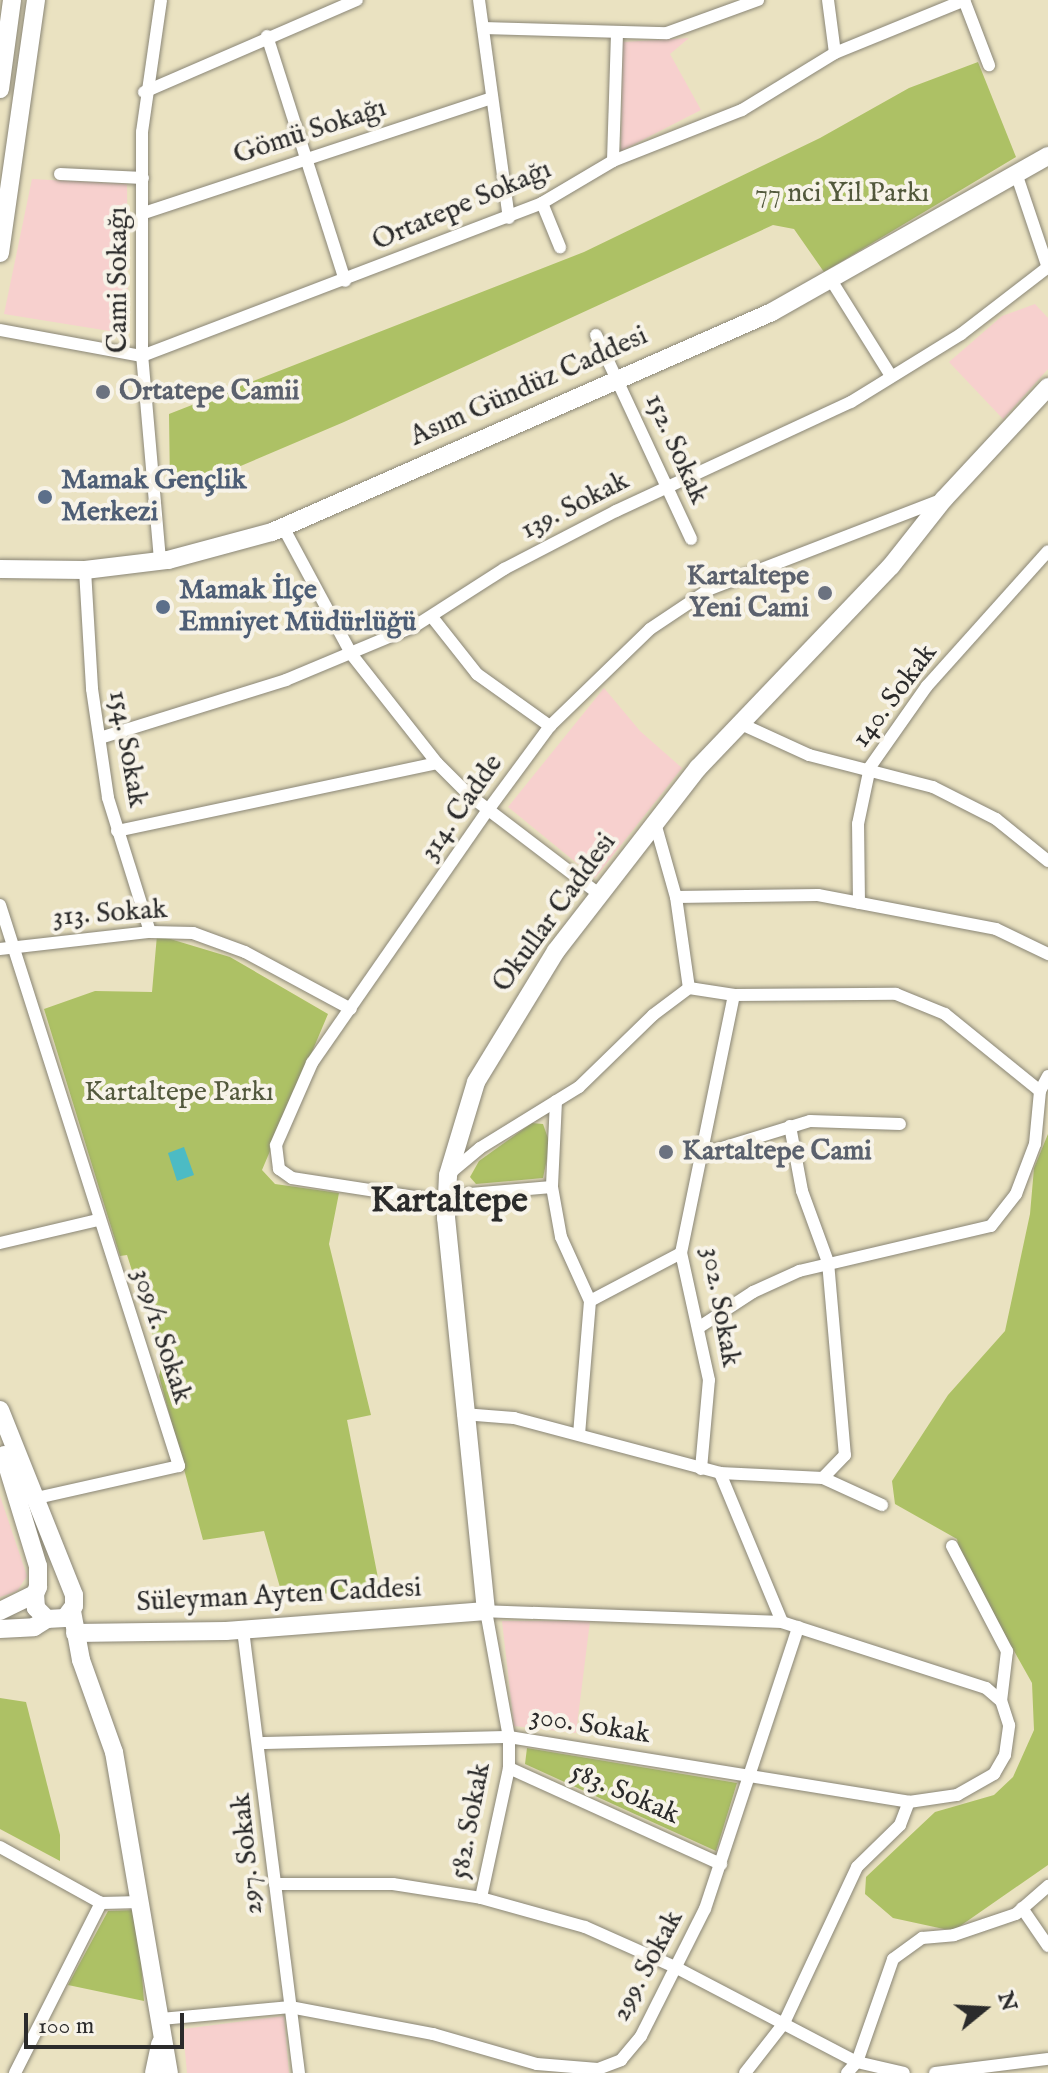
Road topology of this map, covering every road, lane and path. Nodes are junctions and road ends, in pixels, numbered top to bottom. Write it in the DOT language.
graph roads {
  1 [pos="36,0"];
  2 [pos="161,0"];
  3 [pos="357,0"];
  4 [pos="479,0"];
  5 [pos="758,0"];
  6 [pos="828,0"];
  7 [pos="965,0"];
  8 [pos="8,2"];
  9 [pos="483,28"];
  10 [pos="617,33"];
  11 [pos="267,36"];
  12 [pos="835,53"];
  13 [pos="989,65"];
  14 [pos="0,89"];
  15 [pos="144,92"];
  16 [pos="491,98"];
  17 [pos="1048,156"];
  18 [pos="307,158"];
  19 [pos="613,161"];
  20 [pos="60,174"];
  21 [pos="1017,176"];
  22 [pos="143,178"];
  23 [pos="542,203"];
  24 [pos="144,213"];
  25 [pos="509,218"];
  26 [pos="560,247"];
  27 [pos="0,253"];
  28 [pos="1048,267"];
  29 [pos="831,280"];
  30 [pos="345,281"];
  31 [pos="0,330"];
  32 [pos="596,335"];
  33 [pos="142,356"];
  34 [pos="891,376"];
  35 [pos="616,379"];
  36 [pos="1048,387"];
  37 [pos="665,487"];
  38 [pos="944,499"];
  39 [pos="283,527"];
  40 [pos="691,539"];
  41 [pos="1048,551"];
  42 [pos="160,560"];
  43 [pos="0,569"];
  44 [pos="85,570"];
  45 [pos="432,617"];
  46 [pos="352,655"];
  47 [pos="739,723"];
  48 [pos="550,726"];
  49 [pos="100,738"];
  50 [pos="437,763"];
  51 [pos="870,767"];
  52 [pos="488,810"];
  53 [pos="655,823"];
  54 [pos="117,831"];
  55 [pos="1048,861"];
  56 [pos="599,894"];
  57 [pos="676,897"];
  58 [pos="859,903"];
  59 [pos="0,905"];
  60 [pos="150,932"];
  61 [pos="6,948"];
  62 [pos="1048,954"];
  63 [pos="689,988"];
  64 [pos="734,995"];
  65 [pos="351,1009"];
  66 [pos="1048,1076"];
  67 [pos="1040,1091"];
  68 [pos="556,1101"];
  69 [pos="900,1124"];
  70 [pos="790,1126"];
  71 [pos="699,1155"];
  72 [pos="448,1175"];
  73 [pos="552,1187"];
  74 [pos="447,1199"];
  75 [pos="98,1220"];
  76 [pos="0,1243"];
  77 [pos="681,1253"];
  78 [pos="828,1262"];
  79 [pos="590,1301"];
  80 [pos="698,1328"];
  81 [pos="0,1410"];
  82 [pos="463,1414"];
  83 [pos="579,1434"];
  84 [pos="0,1445"];
  85 [pos="701,1469"];
  86 [pos="720,1473"];
  87 [pos="823,1478"];
  88 [pos="32,1499"];
  89 [pos="882,1505"];
  90 [pos="952,1546"];
  91 [pos="69,1586"];
  92 [pos="36,1590"];
  93 [pos="0,1611"];
  94 [pos="72,1611"];
  95 [pos="486,1611"];
  96 [pos="47,1619"];
  97 [pos="782,1622"];
  98 [pos="798,1627"];
  99 [pos="0,1629"];
  100 [pos="243,1630"];
  101 [pos="75,1633"];
  102 [pos="1001,1701"];
  103 [pos="509,1737"];
  104 [pos="261,1743"];
  105 [pos="509,1768"];
  106 [pos="752,1777"];
  107 [pos="909,1802"];
  108 [pos="1,1850"];
  109 [pos="721,1864"];
  110 [pos="275,1884"];
  111 [pos="1048,1886"];
  112 [pos="481,1898"];
  113 [pos="141,1902"];
  114 [pos="101,1903"];
  115 [pos="1022,1908"];
  116 [pos="1048,1946"];
  117 [pos="675,1967"];
  118 [pos="290,2007"];
  119 [pos="784,2023"];
  120 [pos="162,2026"];
  121 [pos="1048,2059"];
  122 [pos="857,2062"];
  123 [pos="1014,2068"];
  124 [pos="15,2073"];
  125 [pos="154,2073"];
  126 [pos="169,2073"];
  127 [pos="299,2073"];
  128 [pos="745,2073"];
  129 [pos="847,2073"];
  130 [pos="904,2073"];
  131 [pos="935,2073"];
  1 -- 27 [label="street"];
  2 -- 15 [label="street, Cami Sokağı"];
  3 -- 11 [label="street"];
  4 -- 9 [label="street"];
  5 -- 10 [label="street"];
  6 -- 12 [label="street"];
  7 -- 12 [label="street, Ortatepe Sokağı"];
  7 -- 13 [label="street"];
  8 -- 14 [label="street"];
  9 -- 10 [label="street"];
  9 -- 16 [label="street"];
  10 -- 19 [label="street"];
  11 -- 15 [label="street"];
  11 -- 18 [label="street"];
  12 -- 19 [label="street, Ortatepe Sokağı"];
  15 -- 22 [label="street, Cami Sokağı"];
  16 -- 18 [label="street, Gömü Sokağı"];
  16 -- 25 [label="street"];
  17 -- 21 [label="street, Asım Gündüz Caddesi"];
  18 -- 24 [label="street, Gömü Sokağı"];
  18 -- 30 [label="street"];
  19 -- 23 [label="street, Ortatepe Sokağı"];
  20 -- 22 [label="street"];
  21 -- 28 [label="street"];
  21 -- 29 [label="street, Asım Gündüz Caddesi"];
  22 -- 24 [label="street, Cami Sokağı"];
  23 -- 25 [label="street, Ortatepe Sokağı"];
  23 -- 26 [label="street"];
  24 -- 33 [label="street, Cami Sokağı"];
  25 -- 30 [label="street, Ortatepe Sokağı"];
  28 -- 34 [label="street, 139. Sokak"];
  29 -- 34 [label="street"];
  29 -- 35 [label="street, Asım Gündüz Caddesi"];
  30 -- 33 [label="street, Ortatepe Sokağı"];
  31 -- 33 [label="street"];
  32 -- 35 [label="street, 152. Sokak"];
  33 -- 42 [label="street, Cami Sokağı"];
  34 -- 37 [label="street, 139. Sokak"];
  35 -- 37 [label="street, 152. Sokak"];
  35 -- 39 [label="street, Asım Gündüz Caddesi"];
  36 -- 38 [label="street, Okullar Caddesi"];
  37 -- 40 [label="street, 152. Sokak"];
  37 -- 45 [label="street, 139. Sokak"];
  38 -- 47 [label="street, Okullar Caddesi"];
  38 -- 48 [label="street, 314. Cadde"];
  39 -- 42 [label="street, Asım Gündüz Caddesi"];
  39 -- 46 [label="street"];
  41 -- 51 [label="street, 140. Sokak"];
  42 -- 44 [label="street, Asım Gündüz Caddesi"];
  43 -- 44 [label="street, Asım Gündüz Caddesi"];
  44 -- 49 [label="street, 154. Sokak"];
  45 -- 46 [label="street, 139. Sokak"];
  45 -- 48 [label="street"];
  46 -- 49 [label="street, 139. Sokak"];
  46 -- 50 [label="street"];
  47 -- 51 [label="street"];
  47 -- 53 [label="street, Okullar Caddesi"];
  48 -- 52 [label="street, 314. Cadde"];
  49 -- 54 [label="street, 154. Sokak"];
  50 -- 52 [label="street"];
  50 -- 54 [label="street"];
  51 -- 55 [label="street"];
  51 -- 58 [label="street, 140. Sokak"];
  52 -- 56 [label="street"];
  52 -- 65 [label="street, 314. Cadde"];
  53 -- 56 [label="street, Okullar Caddesi"];
  53 -- 57 [label="street"];
  54 -- 60 [label="street, 154. Sokak"];
  56 -- 72 [label="street, Okullar Caddesi"];
  57 -- 58 [label="street"];
  57 -- 63 [label="street"];
  58 -- 62 [label="street"];
  59 -- 61 [label="street, 309/1. Sokak"];
  60 -- 61 [label="street, 313. Sokak"];
  60 -- 65 [label="street, 313. Sokak"];
  61 -- 75 [label="street, 309/1. Sokak"];
  63 -- 64 [label="street"];
  63 -- 68 [label="street"];
  64 -- 67 [label="street"];
  64 -- 71 [label="street, 302. Sokak"];
  65 -- 74 [label="street, 314. Cadde"];
  66 -- 67 [label="street"];
  67 -- 78 [label="street"];
  68 -- 72 [label="street"];
  68 -- 73 [label="street"];
  69 -- 70 [label="street"];
  70 -- 71 [label="street"];
  70 -- 78 [label="street"];
  71 -- 77 [label="street, 302. Sokak"];
  72 -- 74 [label="street, Okullar Caddesi"];
  73 -- 74 [label="street, 314. Cadde"];
  73 -- 79 [label="street"];
  74 -- 82 [label="street, Okullar Caddesi"];
  75 -- 76 [label="street"];
  75 -- 88 [label="street, 309/1. Sokak"];
  77 -- 79 [label="street"];
  77 -- 80 [label="street, 302. Sokak"];
  78 -- 80 [label="street"];
  78 -- 87 [label="street"];
  79 -- 83 [label="street"];
  80 -- 85 [label="street, 302. Sokak"];
  81 -- 88 [label="street"];
  82 -- 83 [label="street"];
  82 -- 95 [label="street, Okullar Caddesi"];
  83 -- 85 [label="street"];
  84 -- 92 [label="street"];
  85 -- 86 [label="street"];
  86 -- 87 [label="street"];
  86 -- 97 [label="street"];
  87 -- 89 [label="street"];
  88 -- 91 [label="street"];
  90 -- 102 [label="street"];
  91 -- 92 [label="street"];
  91 -- 94 [label="street"];
  92 -- 93 [label="street"];
  92 -- 96 [label="street"];
  94 -- 96 [label="street"];
  94 -- 101 [label="street"];
  95 -- 97 [label="street"];
  95 -- 100 [label="street, Süleyman Ayten Caddesi"];
  95 -- 103 [label="street, 582. Sokak"];
  96 -- 99 [label="street"];
  97 -- 98 [label="street"];
  98 -- 102 [label="street"];
  98 -- 106 [label="street, 299. Sokak"];
  100 -- 101 [label="street, Süleyman Ayten Caddesi"];
  100 -- 104 [label="street, 297. Sokak"];
  101 -- 113 [label="street"];
  102 -- 107 [label="street"];
  103 -- 104 [label="street, 300. Sokak"];
  103 -- 105 [label="street, 582. Sokak"];
  103 -- 106 [label="street, 300. Sokak"];
  104 -- 110 [label="street, 297. Sokak"];
  105 -- 109 [label="street, 583. Sokak"];
  105 -- 112 [label="street, 582. Sokak"];
  106 -- 107 [label="street, 300. Sokak"];
  106 -- 109 [label="street, 299. Sokak"];
  107 -- 119 [label="street"];
  108 -- 114 [label="street"];
  109 -- 117 [label="street, 299. Sokak"];
  110 -- 112 [label="street"];
  110 -- 118 [label="street, 297. Sokak"];
  111 -- 115 [label="street"];
  112 -- 117 [label="street"];
  113 -- 114 [label="street"];
  113 -- 120 [label="street"];
  114 -- 124 [label="street"];
  115 -- 116 [label="street"];
  115 -- 122 [label="street"];
  117 -- 118 [label="street, 299. Sokak"];
  117 -- 119 [label="street"];
  118 -- 120 [label="street, 299. Sokak"];
  118 -- 127 [label="street, 297. Sokak"];
  119 -- 122 [label="street"];
  119 -- 128 [label="street"];
  120 -- 125 [label="street"];
  120 -- 126 [label="street"];
  121 -- 123 [label="street"];
  122 -- 129 [label="street"];
  122 -- 130 [label="street"];
  123 -- 131 [label="street"];
}
